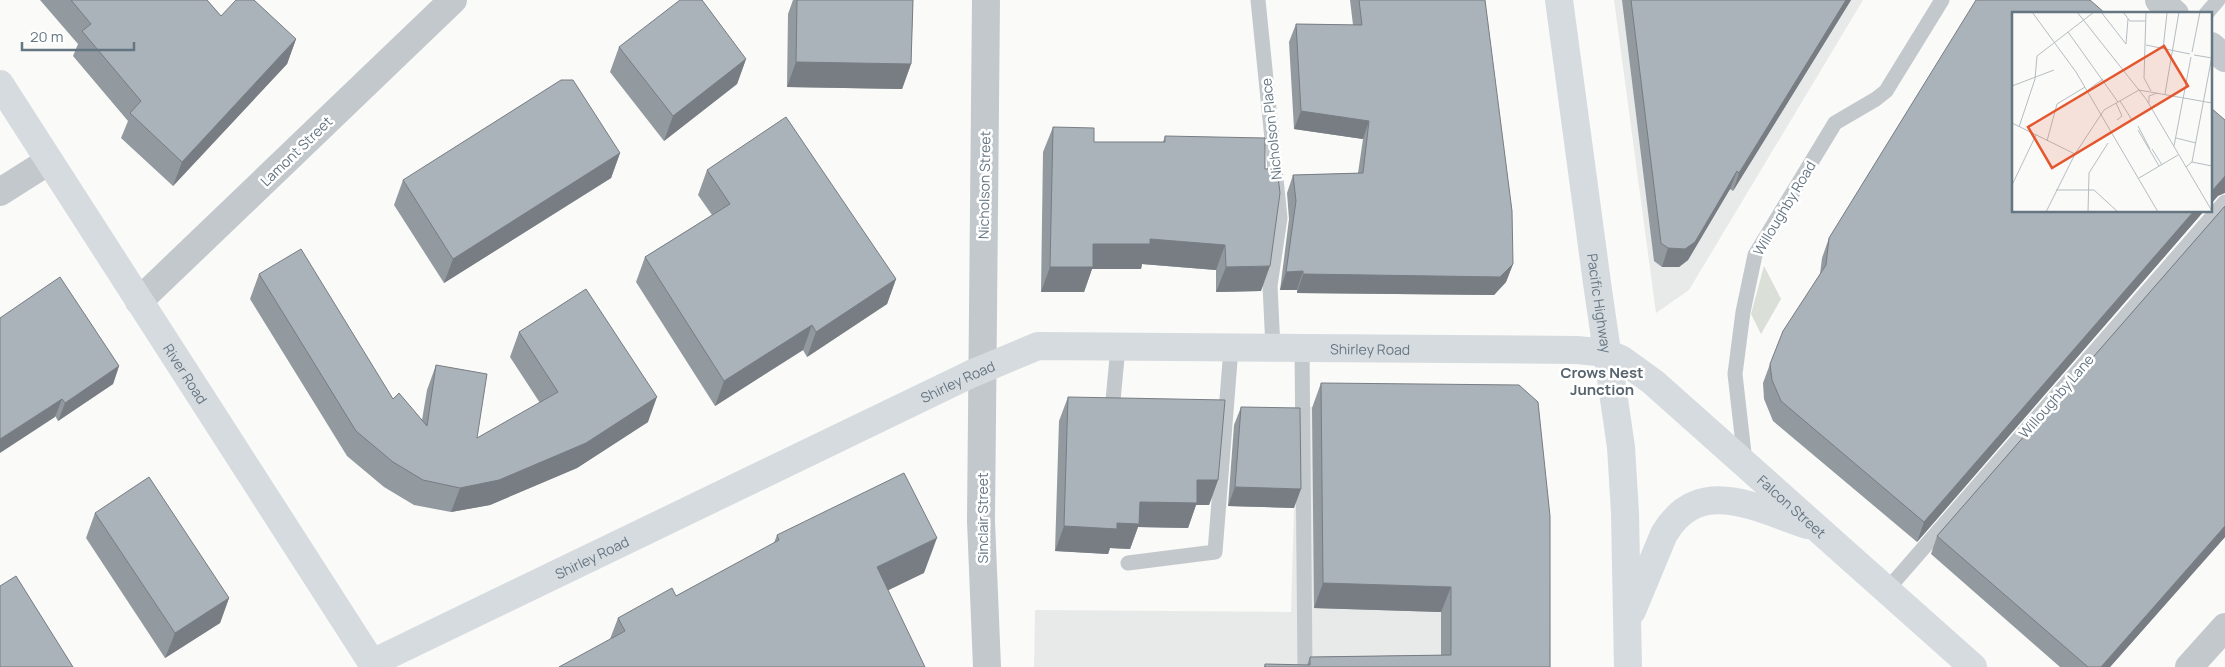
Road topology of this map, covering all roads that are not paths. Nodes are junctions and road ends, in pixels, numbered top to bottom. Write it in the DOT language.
graph roads {
  1 [pos="454,0"];
  2 [pos="986,0"];
  3 [pos="1258,0"];
  4 [pos="1559,0"];
  5 [pos="1942,0"];
  6 [pos="2159,0"];
  7 [pos="2218,0"];
  8 [pos="2173,12"];
  9 [pos="2208,12"];
  10 [pos="2212,47"];
  11 [pos="2225,58"];
  12 [pos="0,84"];
  13 [pos="49,161"];
  14 [pos="0,192"];
  15 [pos="2225,202"];
  16 [pos="139,302"];
  17 [pos="1118,346"];
  18 [pos="1231,348"];
  19 [pos="1273,348"];
  20 [pos="1302,348"];
  21 [pos="1607,353"];
  22 [pos="983,369"];
  23 [pos="1112,411"];
  24 [pos="1746,464"];
  25 [pos="1814,528"];
  26 [pos="1128,563"];
  27 [pos="1886,591"];
  28 [pos="1628,622"];
  29 [pos="2225,627"];
  30 [pos="368,665"];
  31 [pos="987,667"];
  32 [pos="1305,667"];
  33 [pos="1628,667"];
  34 [pos="1973,667"];
  35 [pos="2189,667"];
  1 -- 16 [label="street, Lamont Street"];
  2 -- 22 [label="street, Nicholson Street"];
  3 -- 19 [label="lane, Nicholson Place"];
  4 -- 21 [label="main road, Pacific Highway"];
  5 -- 24 [label="lane, Willoughby Road"];
  6 -- 8 [label="street"];
  7 -- 9 [label="lane"];
  10 -- 11 [label="street"];
  12 -- 13 [label="main road, River Road"];
  13 -- 14 [label="street"];
  13 -- 16 [label="main road, River Road"];
  15 -- 27 [label="lane, Willoughby Lane"];
  16 -- 30 [label="main road, River Road"];
  17 -- 18 [label="main road, Shirley Road"];
  17 -- 22 [label="main road, Shirley Road"];
  17 -- 23 [label="lane"];
  18 -- 19 [label="main road, Shirley Road"];
  18 -- 26 [label="lane"];
  19 -- 20 [label="main road, Shirley Road"];
  20 -- 21 [label="main road, Shirley Road"];
  20 -- 32 [label="lane"];
  21 -- 24 [label="main road, Falcon Street"];
  21 -- 28 [label="main road, Pacific Highway"];
  22 -- 30 [label="main road, Shirley Road"];
  22 -- 31 [label="street, Sinclair Street"];
  24 -- 25 [label="main road, Falcon Street"];
  25 -- 27 [label="main road, Falcon Street"];
  25 -- 28 [label="main road"];
  27 -- 34 [label="main road, Falcon Street"];
  28 -- 33 [label="main road, Pacific Highway"];
  29 -- 35 [label="street"];
}
